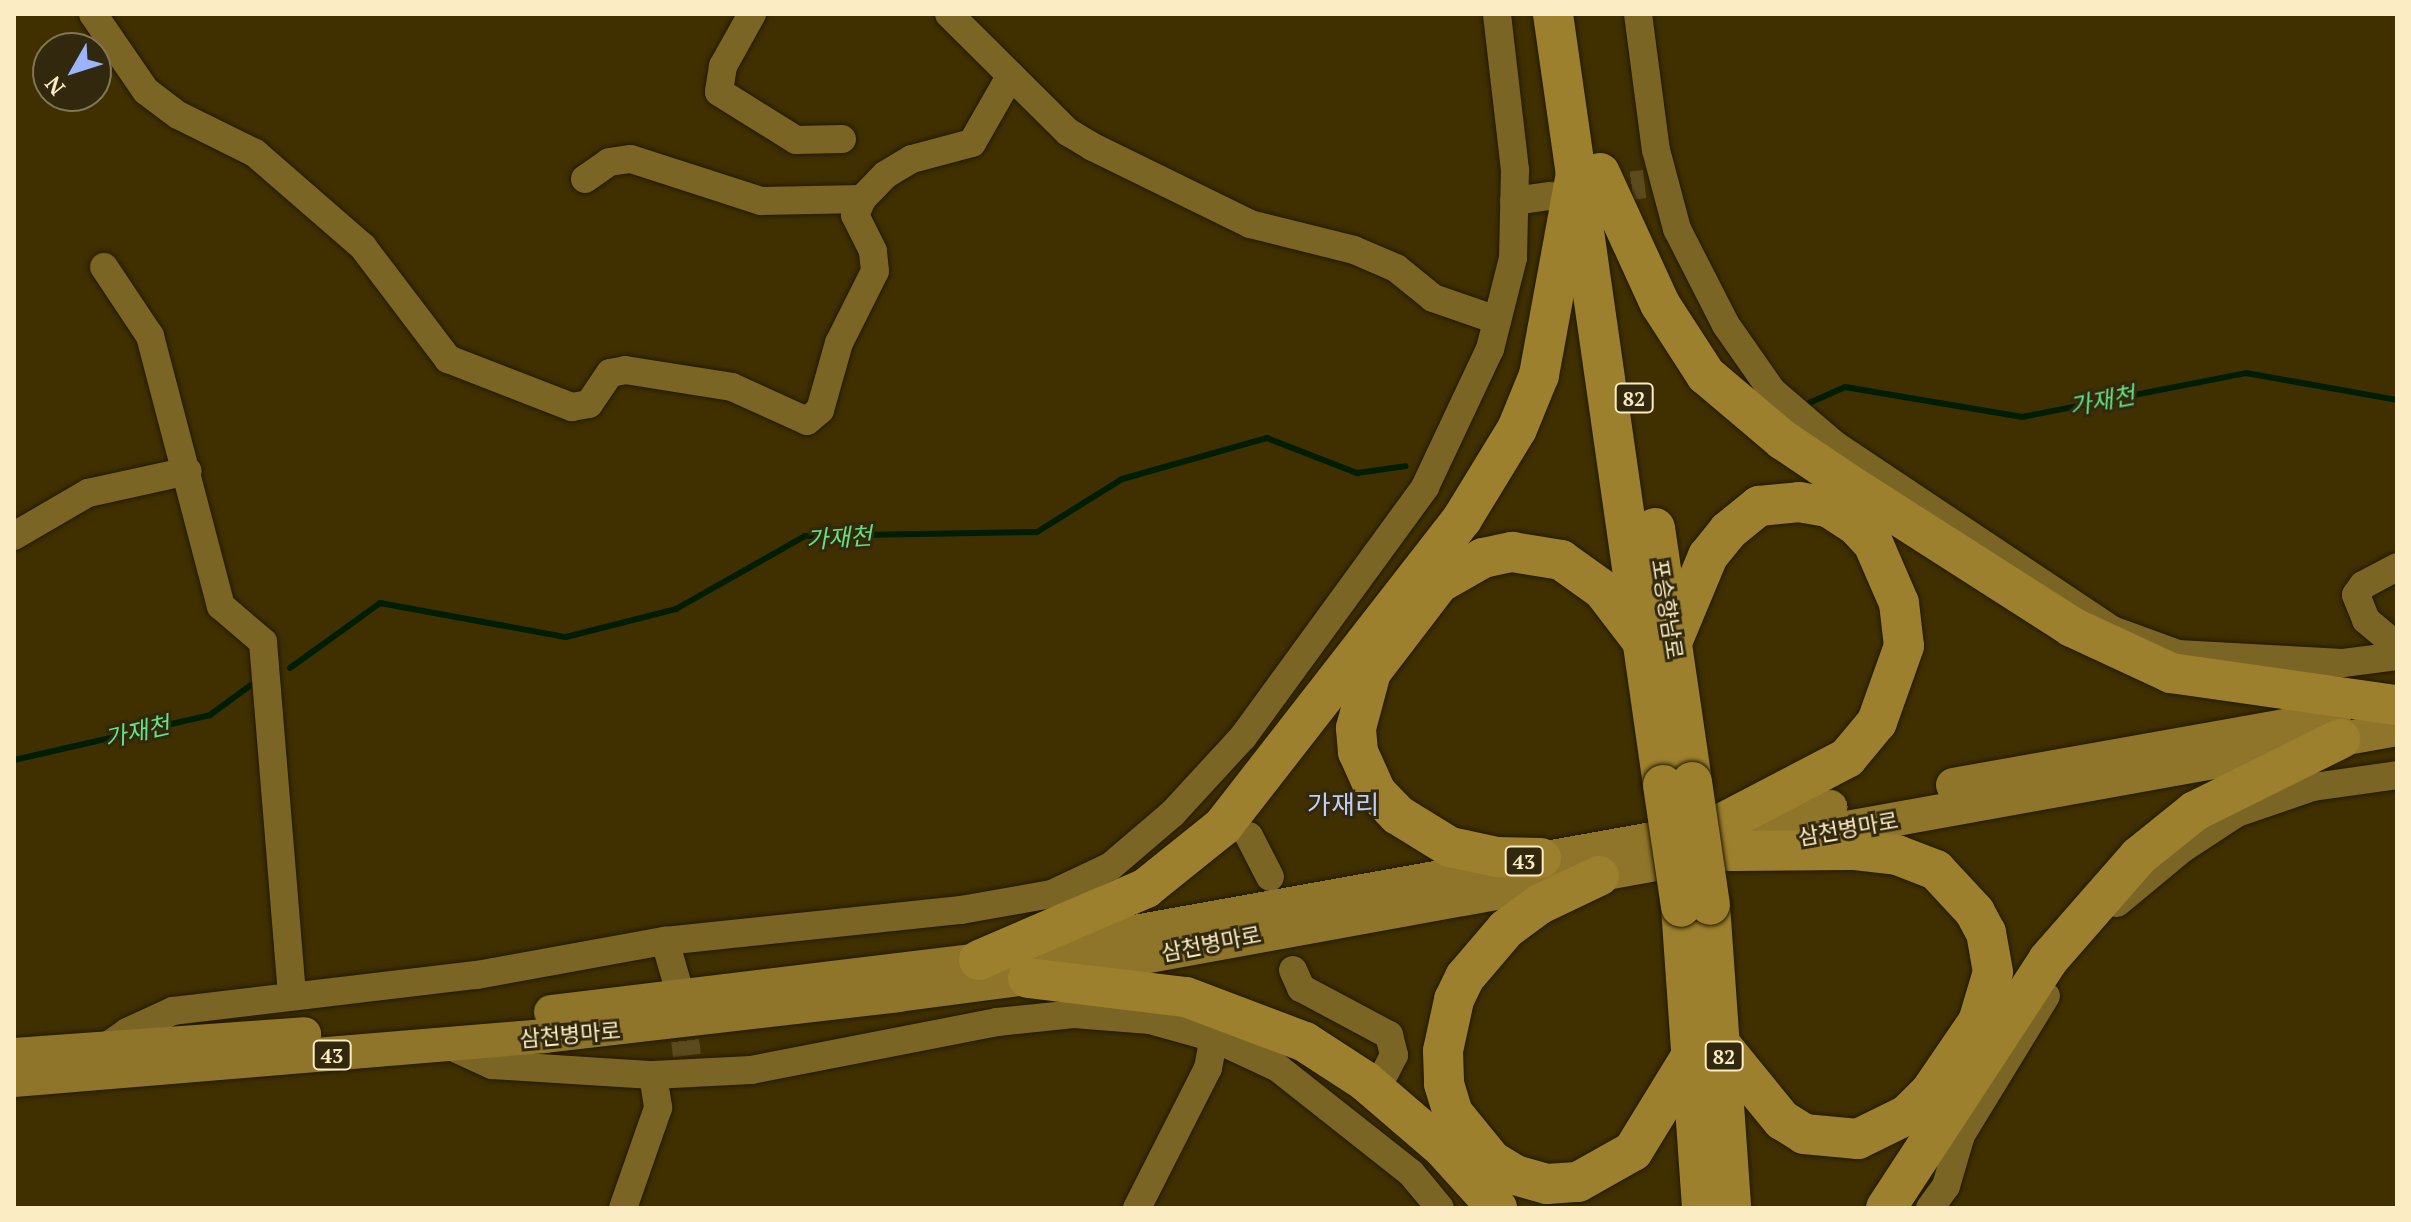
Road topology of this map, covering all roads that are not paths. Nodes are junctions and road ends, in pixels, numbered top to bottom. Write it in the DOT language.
graph roads {
  1 [pos="93,14"];
  2 [pos="752,14"];
  3 [pos="949,14"];
  4 [pos="1497,14"];
  5 [pos="1553,14"];
  6 [pos="1576,14"];
  7 [pos="1638,14"];
  8 [pos="1011,75"];
  9 [pos="842,139"];
  10 [pos="585,179"];
  11 [pos="1575,181"];
  12 [pos="862,199"];
  13 [pos="1514,201"];
  14 [pos="104,267"];
  15 [pos="1497,320"];
  16 [pos="188,471"];
  17 [pos="14,536"];
  18 [pos="2397,567"];
  19 [pos="1659,642"];
  20 [pos="2397,646"];
  21 [pos="2397,656"];
  22 [pos="2397,705"];
  23 [pos="2397,729"];
  24 [pos="2340,739"];
  25 [pos="2397,775"];
  26 [pos="1249,836"];
  27 [pos="1721,839"];
  28 [pos="1541,858"];
  29 [pos="1599,876"];
  30 [pos="1270,877"];
  31 [pos="665,941"];
  32 [pos="979,960"];
  33 [pos="1293,970"];
  34 [pos="1028,978"];
  35 [pos="678,986"];
  36 [pos="292,995"];
  37 [pos="1214,1038"];
  38 [pos="446,1044"];
  39 [pos="103,1049"];
  40 [pos="1708,1051"];
  41 [pos="14,1055"];
  42 [pos="1385,1073"];
  43 [pos="653,1075"];
  44 [pos="14,1080"];
  45 [pos="623,1208"];
  46 [pos="1137,1208"];
  47 [pos="1440,1208"];
  48 [pos="1497,1208"];
  49 [pos="1702,1208"];
  50 [pos="1731,1208"];
  51 [pos="1886,1208"];
  52 [pos="1930,1208"];
  1 -- 12 [label="street"];
  2 -- 9 [label="street"];
  3 -- 8 [label="street"];
  4 -- 13 [label="street"];
  5 -- 11 [label="highway, 포승향남로 / 82"];
  6 -- 11 [label="highway, 포승향남로 / 82"];
  7 -- 21 [label="street"];
  8 -- 12 [label="street"];
  8 -- 15 [label="street"];
  10 -- 12 [label="street"];
  11 -- 13 [label="street"];
  11 -- 19 [label="highway, 포승향남로 / 82"];
  11 -- 22 [label="highway"];
  11 -- 32 [label="highway"];
  13 -- 15 [label="street"];
  14 -- 16 [label="street"];
  15 -- 31 [label="street"];
  16 -- 17 [label="street"];
  16 -- 36 [label="street"];
  18 -- 20 [label="street"];
  19 -- 27 [label="highway"];
  19 -- 28 [label="highway"];
  19 -- 40 [label="highway, 포승향남로 / 82, bridge"];
  22 -- 27 [label="main road, 삼천병마로 / 43"];
  23 -- 24 [label="main road, 삼천병마로 / 43"];
  24 -- 27 [label="main road, 삼천병마로 / 43"];
  24 -- 51 [label="highway"];
  25 -- 52 [label="street"];
  26 -- 30 [label="street"];
  27 -- 28 [label="main road, 삼천병마로 / 43"];
  27 -- 29 [label="main road, 삼천병마로 / 43"];
  27 -- 40 [label="highway"];
  28 -- 32 [label="main road, 삼천병마로 / 43"];
  29 -- 34 [label="main road, 삼천병마로 / 43"];
  29 -- 40 [label="highway"];
  31 -- 35 [label="street"];
  31 -- 36 [label="street"];
  32 -- 39 [label="main road, 삼천병마로 / 43"];
  33 -- 42 [label="street"];
  34 -- 38 [label="main road, 삼천병마로 / 43"];
  34 -- 48 [label="highway"];
  36 -- 39 [label="street"];
  37 -- 43 [label="street"];
  37 -- 46 [label="street"];
  37 -- 47 [label="street"];
  38 -- 43 [label="street"];
  38 -- 44 [label="main road, 삼천병마로 / 43"];
  39 -- 41 [label="main road, 삼천병마로 / 43"];
  40 -- 49 [label="highway, 포승향남로 / 82"];
  40 -- 50 [label="highway, 포승향남로 / 82"];
  43 -- 45 [label="street"];
}
